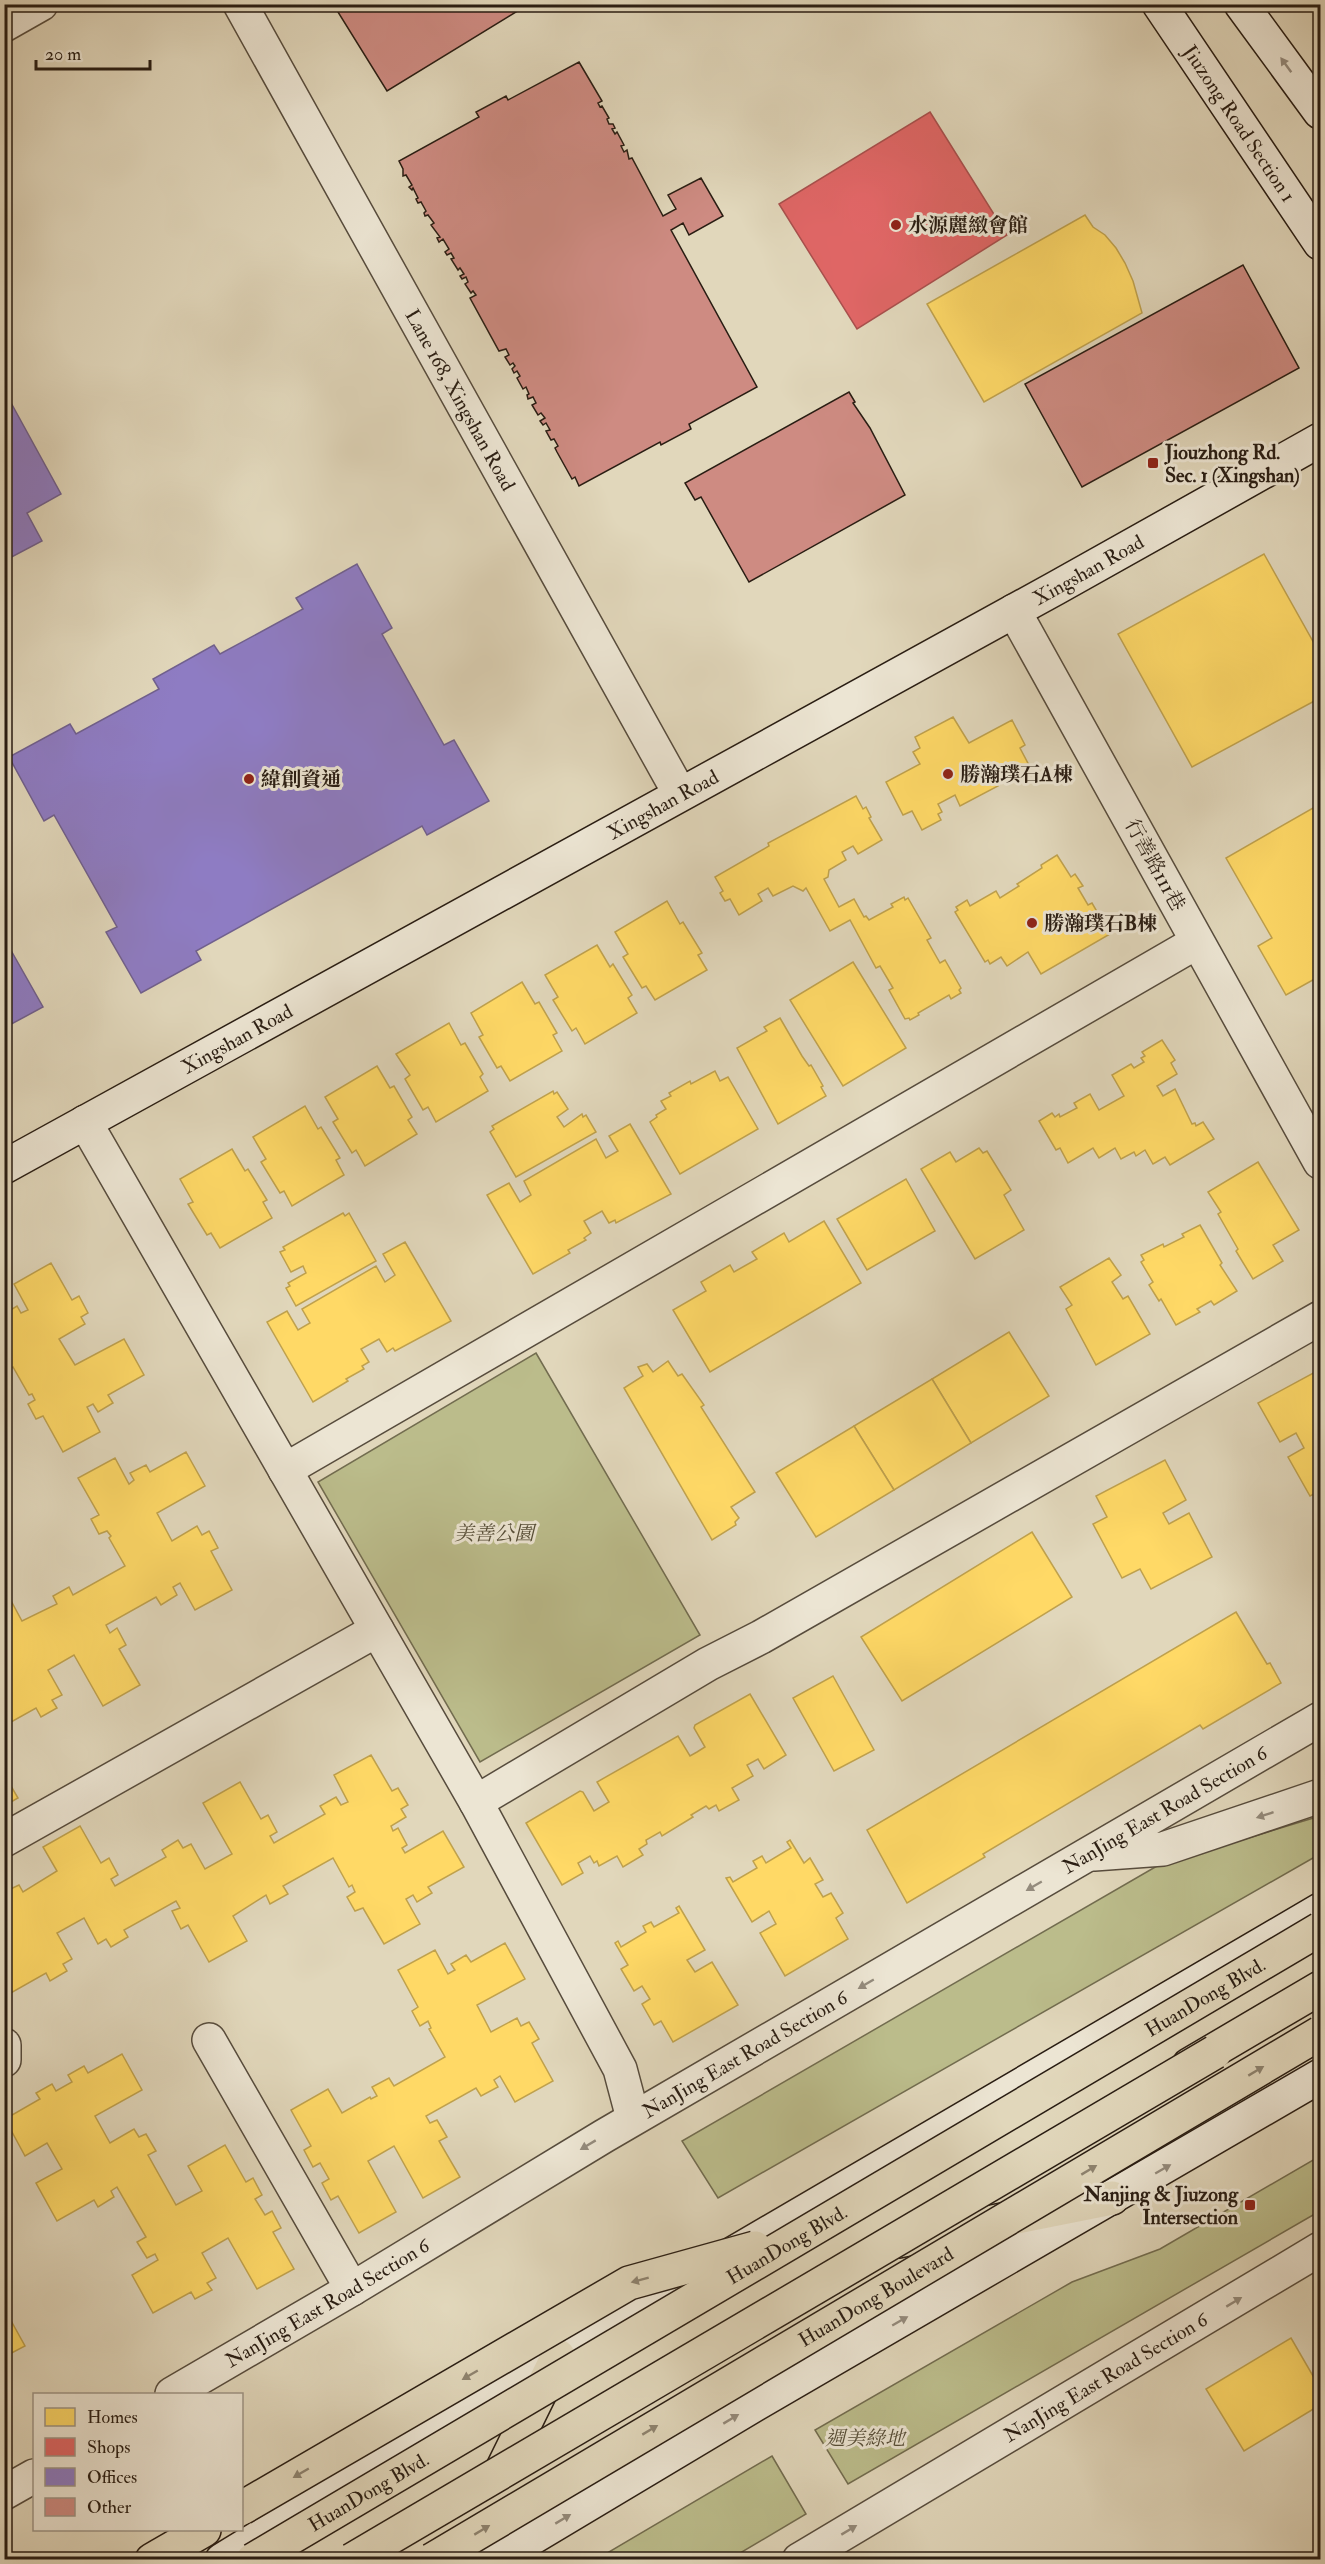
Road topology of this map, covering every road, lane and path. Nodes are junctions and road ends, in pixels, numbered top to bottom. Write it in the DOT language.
graph roads {
  1 [pos="41,4"];
  2 [pos="240,4"];
  3 [pos="1160,4"];
  4 [pos="1241,4"];
  5 [pos="4,25"];
  6 [pos="1320,112"];
  7 [pos="1320,243"];
  8 [pos="1320,440"];
  9 [pos="1014,611"];
  10 [pos="680,794"];
  11 [pos="1197,942"];
  12 [pos="1308,1112"];
  13 [pos="85,1122"];
  14 [pos="1320,1162"];
  15 [pos="4,1167"];
  16 [pos="1320,1318"];
  17 [pos="285,1470"];
  18 [pos="377,1630"];
  19 [pos="1320,1719"];
  20 [pos="1320,1796"];
  21 [pos="476,1802"];
  22 [pos="4,1840"];
  23 [pos="1086,1855"];
  24 [pos="1320,1910"];
  25 [pos="1320,1929"];
  26 [pos="1320,1988"];
  27 [pos="1320,2017"];
  28 [pos="1320,2033"];
  29 [pos="208,2040"];
  30 [pos="4,2045"];
  31 [pos="4,2060"];
  32 [pos="1320,2076"];
  33 [pos="633,2118"];
  34 [pos="1112,2198"];
  35 [pos="797,2236"];
  36 [pos="887,2243"];
  37 [pos="1320,2249"];
  38 [pos="352,2289"];
  39 [pos="558,2356"];
  40 [pos="173,2393"];
  41 [pos="503,2468"];
  42 [pos="33,2477"];
  43 [pos="4,2493"];
  44 [pos="243,2507"];
  45 [pos="201,2531"];
  46 [pos="152,2559"];
  47 [pos="222,2559"];
  48 [pos="252,2559"];
  49 [pos="347,2559"];
  50 [pos="352,2559"];
  51 [pos="432,2559"];
  52 [pos="495,2559"];
  53 [pos="799,2559"];
  1 -- 5 [label="street"];
  2 -- 10 [label="street, Lane 168, Xingshan Road"];
  3 -- 7 [label="street, Jiuzong Road Section 1"];
  6 -- 4 [label="street, one-way"];
  8 -- 9 [label="street, Xingshan Road"];
  9 -- 10 [label="street, Xingshan Road"];
  9 -- 11 [label="street, 行善路111巷"];
  10 -- 13 [label="street, Xingshan Road"];
  11 -- 12 [label="street, 行善路111巷"];
  11 -- 17 [label="street"];
  12 -- 14 [label="street, 行善路111巷"];
  13 -- 15 [label="street, Xingshan Road"];
  13 -- 17 [label="street"];
  16 -- 21 [label="street"];
  17 -- 18 [label="street"];
  18 -- 21 [label="street"];
  18 -- 22 [label="street"];
  19 -- 23 [label="street, NanJing East Road Section 6"];
  20 -- 23 [label="street, one-way"];
  21 -- 33 [label="street"];
  23 -- 33 [label="street, NanJing East Road Section 6, one-way"];
  24 -- 39 [label="street"];
  25 -- 35 [label="highway, HuanDong Blvd., bridge"];
  26 -- 36 [label="highway"];
  27 -- 50 [label="highway, bridge"];
  51 -- 28 [label="highway, HuanDong Boulevard, one-way, bridge"];
  29 -- 38 [label="street"];
  30 -- 31 [label="street"];
  34 -- 32 [label="street, one-way"];
  33 -- 38 [label="street, NanJing East Road Section 6, one-way"];
  34 -- 36 [label="highway"];
  52 -- 34 [label="street, one-way"];
  35 -- 44 [label="highway, one-way, bridge"];
  35 -- 48 [label="highway, HuanDong Blvd., bridge"];
  36 -- 41 [label="highway"];
  53 -- 37 [label="street, NanJing East Road Section 6, one-way"];
  38 -- 40 [label="street, NanJing East Road Section 6"];
  39 -- 41 [label="highway"];
  39 -- 47 [label="street"];
  41 -- 49 [label="highway"];
  42 -- 43 [label="street"];
  45 -- 46 [label="highway"];
}
